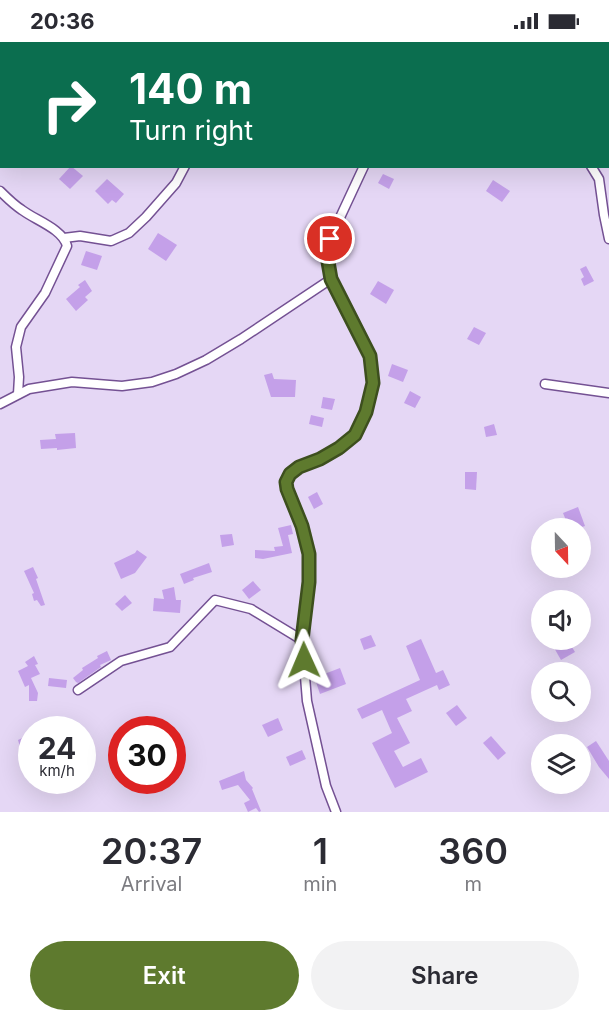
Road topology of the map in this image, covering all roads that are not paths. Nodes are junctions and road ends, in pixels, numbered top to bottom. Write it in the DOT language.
graph roads {
  1 [pos="184,168"];
  2 [pos="363,168"];
  3 [pos="592,168"];
  4 [pos="0,191"];
  5 [pos="64,238"];
  6 [pos="609,239"];
  7 [pos="331,279"];
  8 [pos="544,384"];
  9 [pos="609,393"];
  10 [pos="18,394"];
  11 [pos="0,405"];
  12 [pos="302,640"];
  13 [pos="78,690"];
  14 [pos="336,812"];
  1 -- 5 [label="street"];
  2 -- 7 [label="street"];
  3 -- 6 [label="street"];
  4 -- 5 [label="street"];
  5 -- 10 [label="street"];
  7 -- 10 [label="street"];
  7 -- 12 [label="street"];
  8 -- 9 [label="street"];
  10 -- 11 [label="street"];
  12 -- 13 [label="street"];
  12 -- 14 [label="street"];
}
